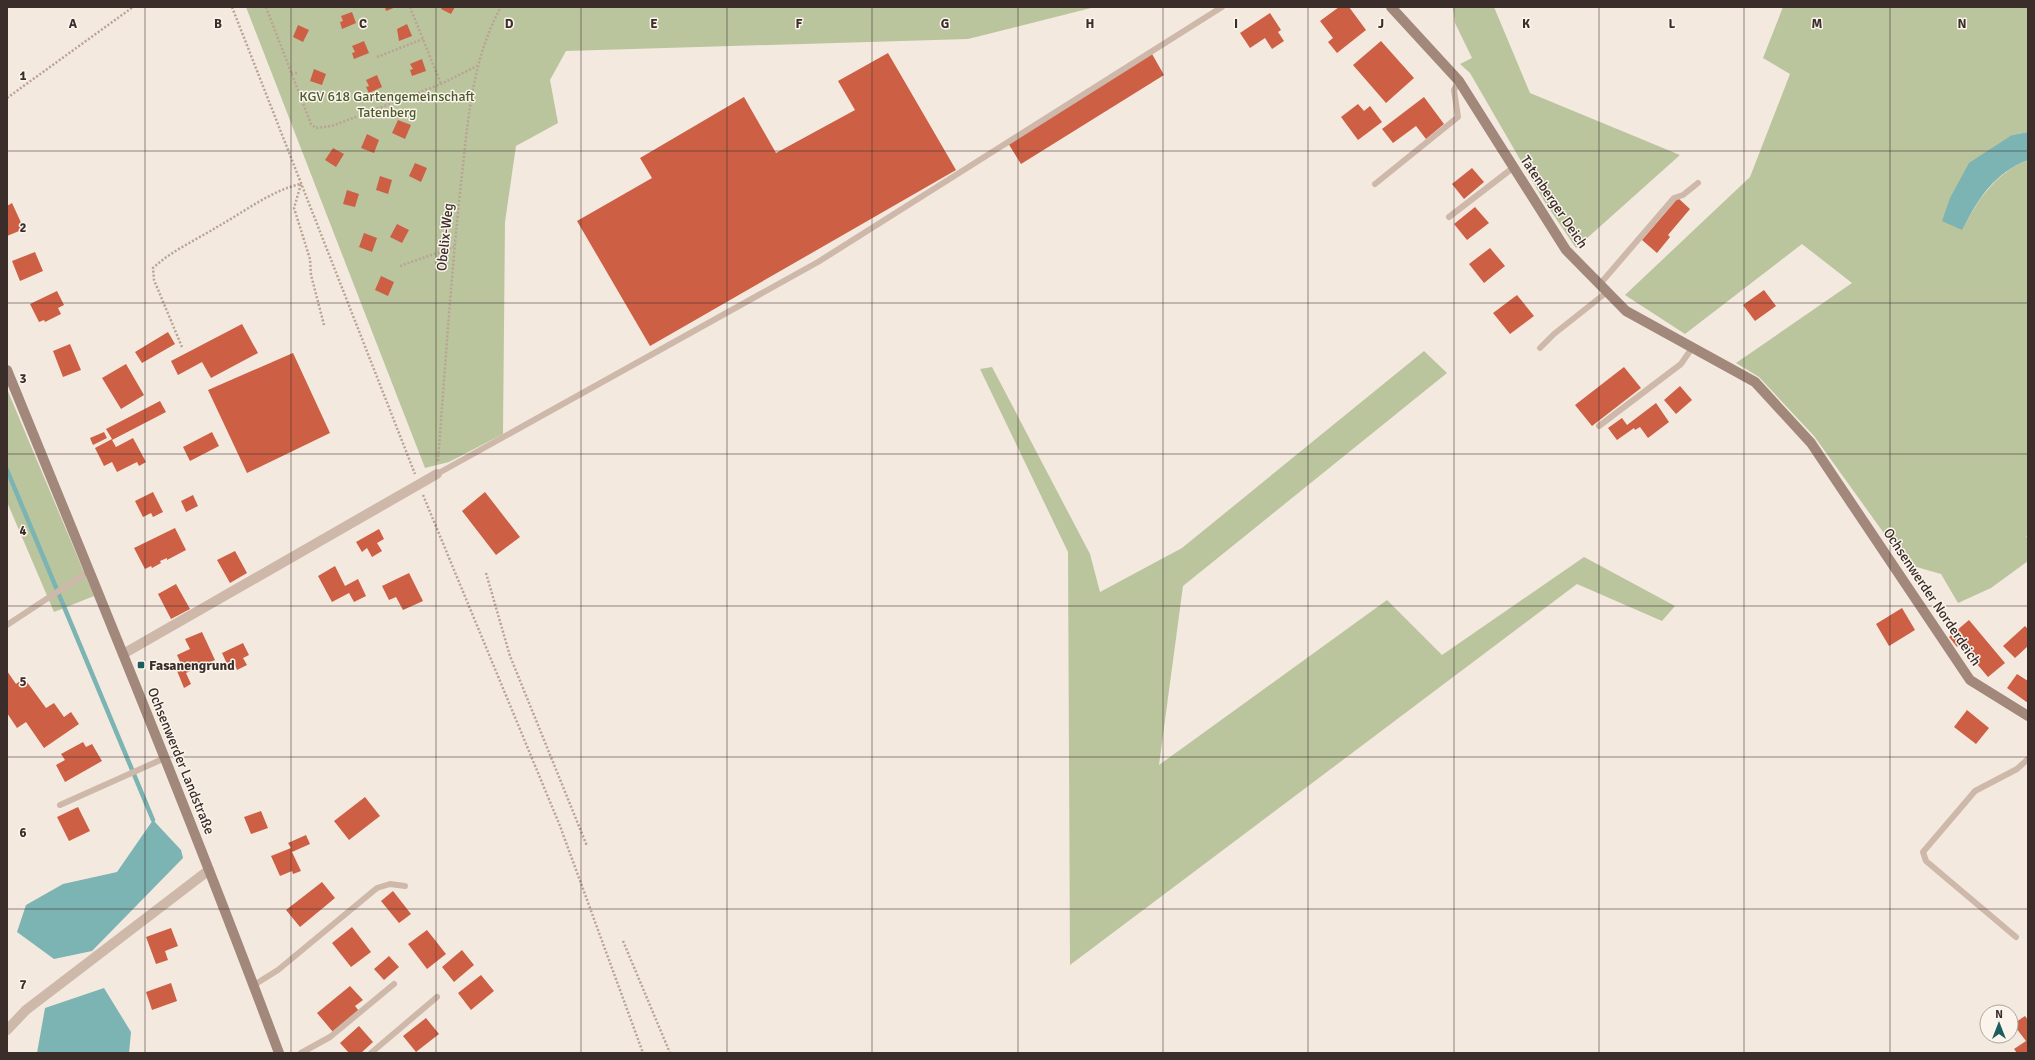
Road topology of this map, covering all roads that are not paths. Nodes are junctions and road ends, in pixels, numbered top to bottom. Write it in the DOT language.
graph roads {
  1 [pos="1222,7"];
  2 [pos="1391,7"];
  3 [pos="1459,81"];
  4 [pos="1514,167"];
  5 [pos="1698,183"];
  6 [pos="1375,184"];
  7 [pos="1449,217"];
  8 [pos="1600,284"];
  9 [pos="1607,292"];
  10 [pos="1540,348"];
  11 [pos="1692,348"];
  12 [pos="7,370"];
  13 [pos="1599,426"];
  14 [pos="437,474"];
  15 [pos="1859,513"];
  16 [pos="89,571"];
  17 [pos="7,625"];
  18 [pos="124,654"];
  19 [pos="2028,716"];
  20 [pos="165,758"];
  21 [pos="2028,759"];
  22 [pos="60,805"];
  23 [pos="209,870"];
  24 [pos="405,886"];
  25 [pos="2016,937"];
  26 [pos="394,984"];
  27 [pos="254,985"];
  28 [pos="437,997"];
  29 [pos="7,1030"];
  30 [pos="279,1053"];
  31 [pos="301,1053"];
  32 [pos="371,1053"];
  1 -- 14 [label="lane"];
  2 -- 3 [label="street, Tatenberger Deich"];
  3 -- 4 [label="street, Tatenberger Deich"];
  3 -- 6 [label="lane"];
  4 -- 7 [label="lane"];
  4 -- 8 [label="street, Tatenberger Deich"];
  5 -- 8 [label="lane"];
  8 -- 9 [label="street, Tatenberger Deich"];
  9 -- 10 [label="lane"];
  9 -- 11 [label="street, Tatenberger Deich"];
  11 -- 13 [label="lane"];
  11 -- 15 [label="street, Tatenberger Deich"];
  12 -- 16 [label="street, Ochsenwerder Landstraße"];
  14 -- 18 [label="street"];
  15 -- 19 [label="street, Ochsenwerder Norderdeich"];
  16 -- 17 [label="lane"];
  16 -- 18 [label="street, Ochsenwerder Landstraße"];
  18 -- 20 [label="street, Ochsenwerder Landstraße"];
  20 -- 22 [label="lane"];
  20 -- 23 [label="street, Ochsenwerder Landstraße"];
  21 -- 25 [label="lane"];
  23 -- 27 [label="street, Ochsenwerder Landstraße"];
  23 -- 29 [label="street"];
  24 -- 27 [label="lane"];
  26 -- 31 [label="lane"];
  27 -- 30 [label="street, Ochsenwerder Landstraße"];
  28 -- 32 [label="lane"];
}
